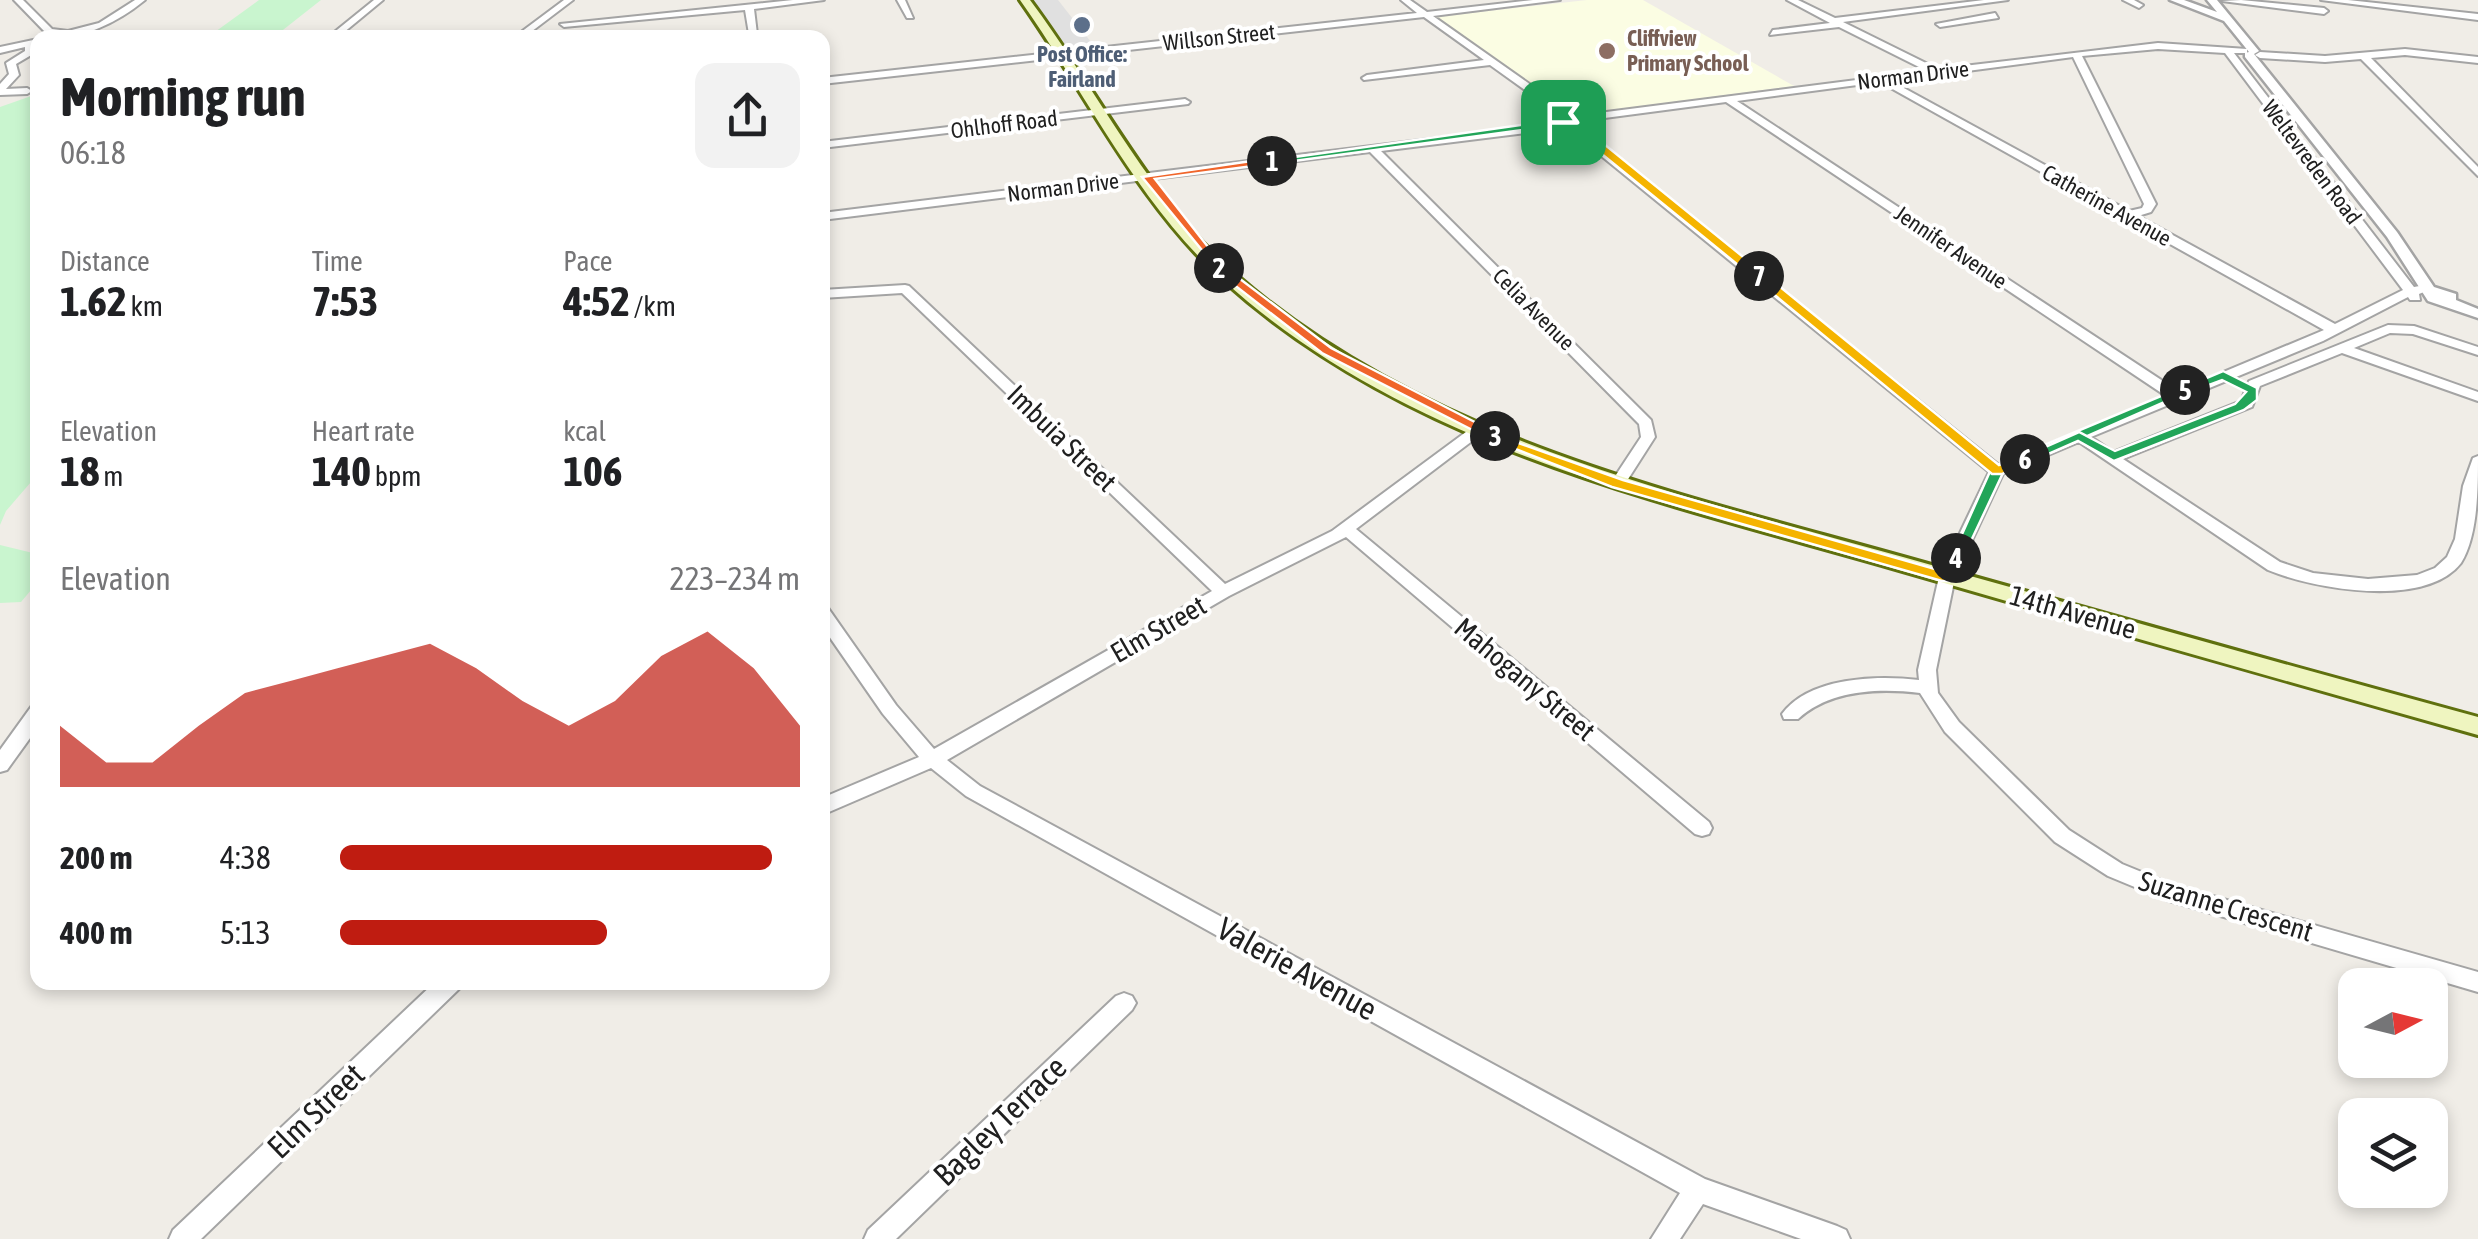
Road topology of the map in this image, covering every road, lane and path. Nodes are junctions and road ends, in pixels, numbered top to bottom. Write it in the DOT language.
graph roads {
  1 [pos="18,0"];
  2 [pos="141,0"];
  3 [pos="379,0"];
  4 [pos="569,0"];
  5 [pos="820,0"];
  6 [pos="901,0"];
  7 [pos="1025,0"];
  8 [pos="1406,0"];
  9 [pos="1556,0"];
  10 [pos="1790,0"];
  11 [pos="2004,0"];
  12 [pos="2126,0"];
  13 [pos="2176,0"];
  14 [pos="2212,0"];
  15 [pos="2226,1"];
  16 [pos="1963,2"];
  17 [pos="2139,4"];
  18 [pos="2322,4"];
  19 [pos="745,5"];
  20 [pos="1425,14"];
  21 [pos="910,16"];
  22 [pos="2478,16"];
  23 [pos="636,18"];
  24 [pos="2390,18"];
  25 [pos="2225,19"];
  26 [pos="1836,22"];
  27 [pos="564,24"];
  28 [pos="1940,24"];
  29 [pos="48,30"];
  30 [pos="82,30"];
  31 [pos="342,30"];
  32 [pos="528,30"];
  33 [pos="636,30"];
  34 [pos="752,30"];
  35 [pos="1773,33"];
  36 [pos="30,44"];
  37 [pos="0,50"];
  38 [pos="2229,51"];
  39 [pos="30,52"];
  40 [pos="2252,53"];
  41 [pos="1063,54"];
  42 [pos="2076,54"];
  43 [pos="2363,56"];
  44 [pos="2478,60"];
  45 [pos="1491,62"];
  46 [pos="1937,72"];
  47 [pos="1367,78"];
  48 [pos="1880,79"];
  49 [pos="830,80"];
  50 [pos="0,90"];
  51 [pos="27,91"];
  52 [pos="1728,100"];
  53 [pos="1185,102"];
  54 [pos="1103,112"];
  55 [pos="1570,121"];
  56 [pos="830,145"];
  57 [pos="1371,147"];
  58 [pos="2478,173"];
  59 [pos="1148,177"];
  60 [pos="830,216"];
  61 [pos="2126,216"];
  62 [pos="830,293"];
  63 [pos="2429,294"];
  64 [pos="2478,313"];
  65 [pos="2335,330"];
  66 [pos="2341,348"];
  67 [pos="2478,351"];
  68 [pos="2223,375"];
  69 [pos="2252,390"];
  70 [pos="2174,395"];
  71 [pos="2478,397"];
  72 [pos="1479,429"];
  73 [pos="2079,436"];
  74 [pos="2114,456"];
  75 [pos="2478,461"];
  76 [pos="1997,470"];
  77 [pos="1618,484"];
  78 [pos="1347,530"];
  79 [pos="1947,577"];
  80 [pos="1223,592"];
  81 [pos="830,623"];
  82 [pos="1928,688"];
  83 [pos="1792,714"];
  84 [pos="30,723"];
  85 [pos="2478,726"];
  86 [pos="930,760"];
  87 [pos="0,765"];
  88 [pos="830,804"];
  89 [pos="1702,828"];
  90 [pos="2478,982"];
  91 [pos="443,990"];
  92 [pos="1124,1003"];
  93 [pos="1698,1189"];
  94 [pos="182,1239"];
  95 [pos="877,1239"];
  96 [pos="1664,1239"];
  97 [pos="1837,1239"];
  1 -- 29 [label="street"];
  2 -- 30 [label="street"];
  3 -- 31 [label="street"];
  4 -- 32 [label="street"];
  5 -- 19 [label="street"];
  6 -- 21 [label="street"];
  7 -- 41 [label="main road, 14th Avenue"];
  8 -- 20 [label="street"];
  9 -- 20 [label="street, Willson Street"];
  10 -- 26 [label="street"];
  11 -- 16 [label="street"];
  12 -- 17 [label="street"];
  13 -- 25 [label="street"];
  14 -- 25 [label="street, Weltevreden Road"];
  15 -- 18 [label="street"];
  16 -- 26 [label="street"];
  16 -- 28 [label="street"];
  18 -- 22 [label="street"];
  18 -- 24 [label="street"];
  19 -- 23 [label="street"];
  19 -- 34 [label="street"];
  20 -- 41 [label="street, Willson Street"];
  20 -- 45 [label="street"];
  23 -- 27 [label="street"];
  23 -- 33 [label="street"];
  25 -- 40 [label="street, Weltevreden Road"];
  26 -- 35 [label="street"];
  26 -- 46 [label="street"];
  36 -- 37 [label="street"];
  38 -- 40 [label="street, Norman Drive"];
  38 -- 42 [label="street, Norman Drive"];
  38 -- 63 [label="street, Weltevreden Road"];
  39 -- 50 [label="street"];
  40 -- 43 [label="street, Norman Drive"];
  40 -- 63 [label="street, Weltevreden Road"];
  41 -- 49 [label="street, Willson Street"];
  41 -- 54 [label="main road, 14th Avenue"];
  42 -- 46 [label="street, Norman Drive"];
  42 -- 61 [label="street"];
  43 -- 44 [label="street, Norman Drive"];
  43 -- 58 [label="street"];
  45 -- 47 [label="street"];
  45 -- 55 [label="street"];
  46 -- 48 [label="street, Norman Drive"];
  48 -- 52 [label="street, Norman Drive"];
  48 -- 61 [label="street, Catherine Avenue"];
  50 -- 51 [label="street"];
  52 -- 55 [label="street, Norman Drive"];
  52 -- 70 [label="street, Jennifer Avenue"];
  53 -- 54 [label="street, Ohlhoff Road"];
  54 -- 56 [label="street, Ohlhoff Road"];
  54 -- 59 [label="main road, 14th Avenue"];
  55 -- 57 [label="street, Norman Drive"];
  55 -- 76 [label="street"];
  57 -- 59 [label="street, Norman Drive"];
  57 -- 77 [label="street, Celia Avenue"];
  59 -- 60 [label="street, Norman Drive"];
  59 -- 72 [label="main road, 14th Avenue"];
  61 -- 65 [label="street, Catherine Avenue"];
  62 -- 80 [label="street, Imbuia Street"];
  63 -- 64 [label="street, Weltevreden Road"];
  63 -- 65 [label="street"];
  65 -- 68 [label="street"];
  66 -- 67 [label="street"];
  66 -- 69 [label="street"];
  66 -- 71 [label="street"];
  68 -- 69 [label="street"];
  68 -- 70 [label="street"];
  69 -- 74 [label="street"];
  70 -- 73 [label="street"];
  72 -- 77 [label="main road, 14th Avenue"];
  72 -- 78 [label="street, Elm Street"];
  73 -- 74 [label="street"];
  73 -- 76 [label="street"];
  74 -- 75 [label="street"];
  76 -- 79 [label="street"];
  77 -- 79 [label="main road, 14th Avenue"];
  78 -- 80 [label="street, Elm Street"];
  78 -- 89 [label="street, Mahogany Street"];
  79 -- 82 [label="street"];
  79 -- 85 [label="main road, 14th Avenue"];
  80 -- 86 [label="street, Elm Street"];
  81 -- 86 [label="street, Valerie Avenue"];
  82 -- 83 [label="street"];
  82 -- 90 [label="street, Suzanne Crescent"];
  84 -- 87 [label="street"];
  86 -- 88 [label="street, Elm Street"];
  86 -- 93 [label="street, Valerie Avenue"];
  91 -- 94 [label="street, Elm Street"];
  92 -- 95 [label="street, Bagley Terrace"];
  93 -- 96 [label="street"];
  93 -- 97 [label="street, Valerie Avenue"];
}
